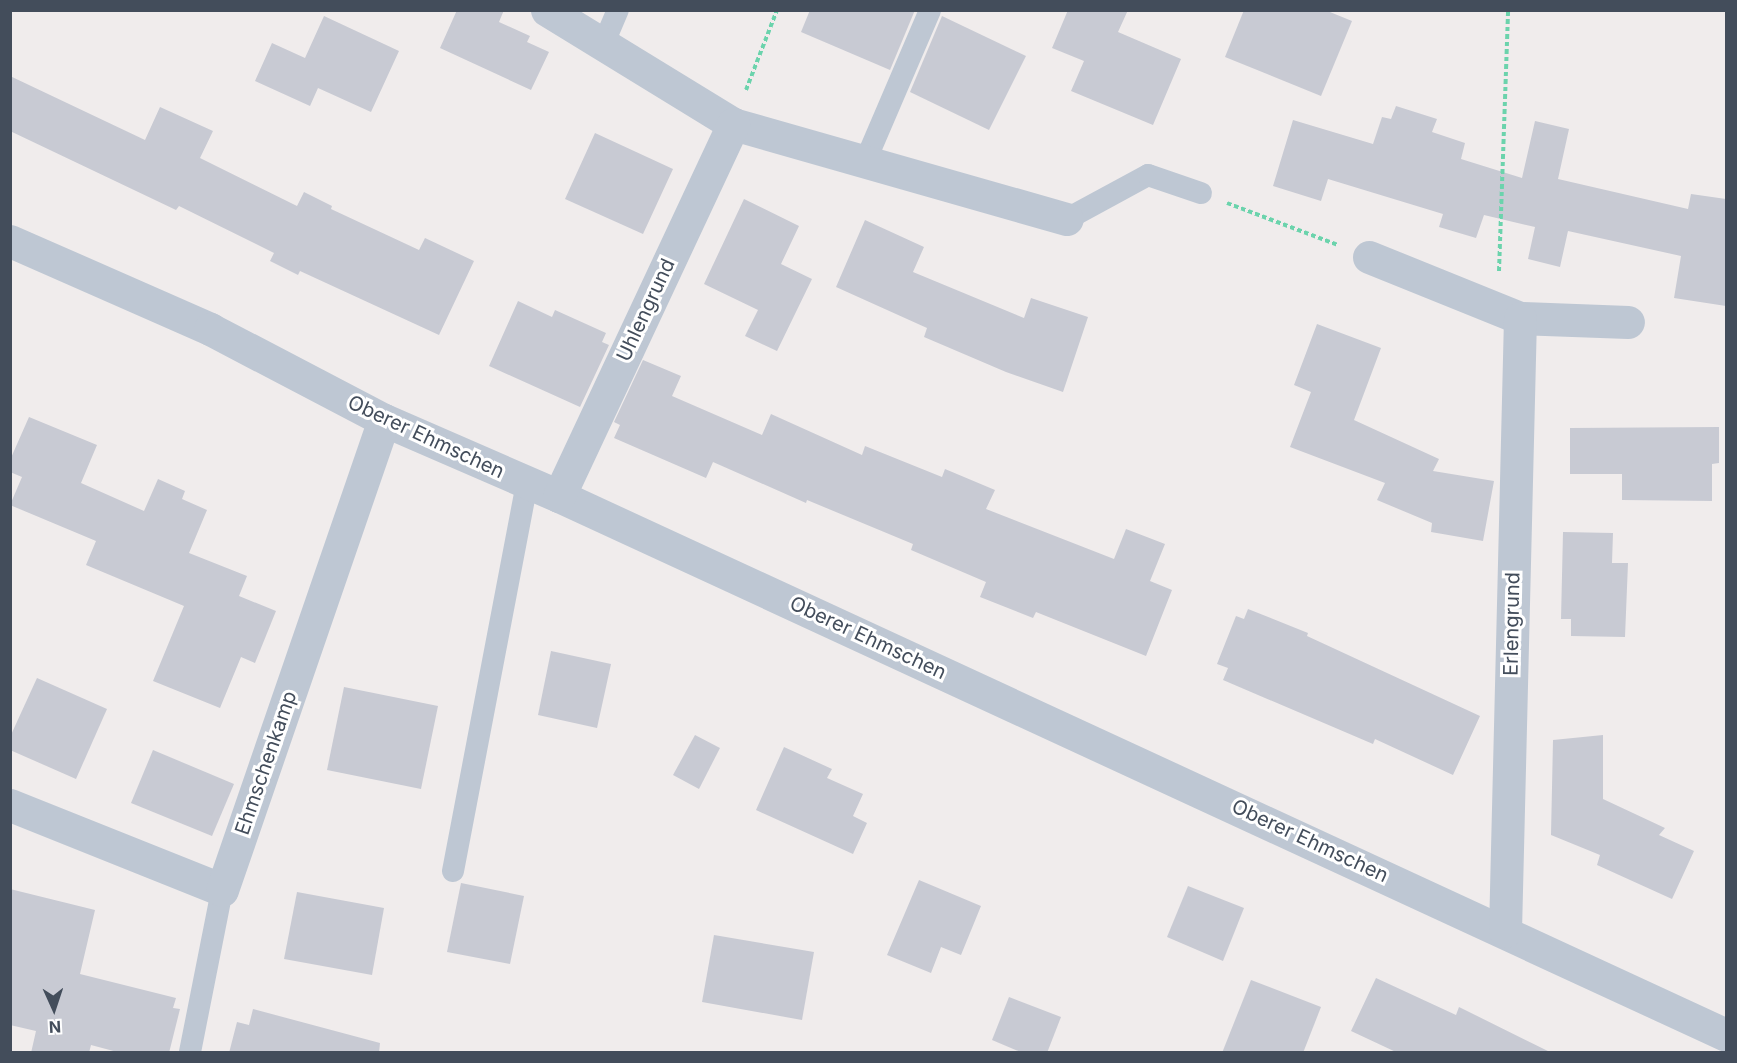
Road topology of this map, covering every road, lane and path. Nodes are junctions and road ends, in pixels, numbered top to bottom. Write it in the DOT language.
graph roads {
  1 [pos="547,10"];
  2 [pos="618,10"];
  3 [pos="777,10"];
  4 [pos="930,10"];
  5 [pos="1508,10"];
  6 [pos="603,45"];
  7 [pos="733,124"];
  8 [pos="865,162"];
  9 [pos="1201,193"];
  10 [pos="1067,219"];
  11 [pos="10,241"];
  12 [pos="1369,257"];
  13 [pos="1509,313"];
  14 [pos="1628,322"];
  15 [pos="384,420"];
  16 [pos="526,483"];
  17 [pos="559,496"];
  18 [pos="10,805"];
  19 [pos="453,871"];
  20 [pos="222,890"];
  21 [pos="1505,931"];
  22 [pos="1726,1035"];
  23 [pos="190,1053"];
  1 -- 6 [label="street"];
  2 -- 6 [label="lane"];
  3 -- 7 [label="path"];
  4 -- 8 [label="lane"];
  5 -- 13 [label="path"];
  6 -- 7 [label="street"];
  7 -- 8 [label="street"];
  7 -- 17 [label="street, Uhlengrund"];
  8 -- 10 [label="street"];
  9 -- 10 [label="lane"];
  9 -- 12 [label="path"];
  11 -- 15 [label="street, Oberer Ehmschen"];
  12 -- 13 [label="street"];
  13 -- 14 [label="street"];
  13 -- 21 [label="street, Erlengrund"];
  15 -- 16 [label="street, Oberer Ehmschen"];
  15 -- 20 [label="street, Ehmschenkamp"];
  16 -- 17 [label="street, Oberer Ehmschen"];
  16 -- 19 [label="lane"];
  17 -- 21 [label="street, Oberer Ehmschen"];
  18 -- 20 [label="street"];
  20 -- 23 [label="lane"];
  21 -- 22 [label="street, Oberer Ehmschen"];
}
